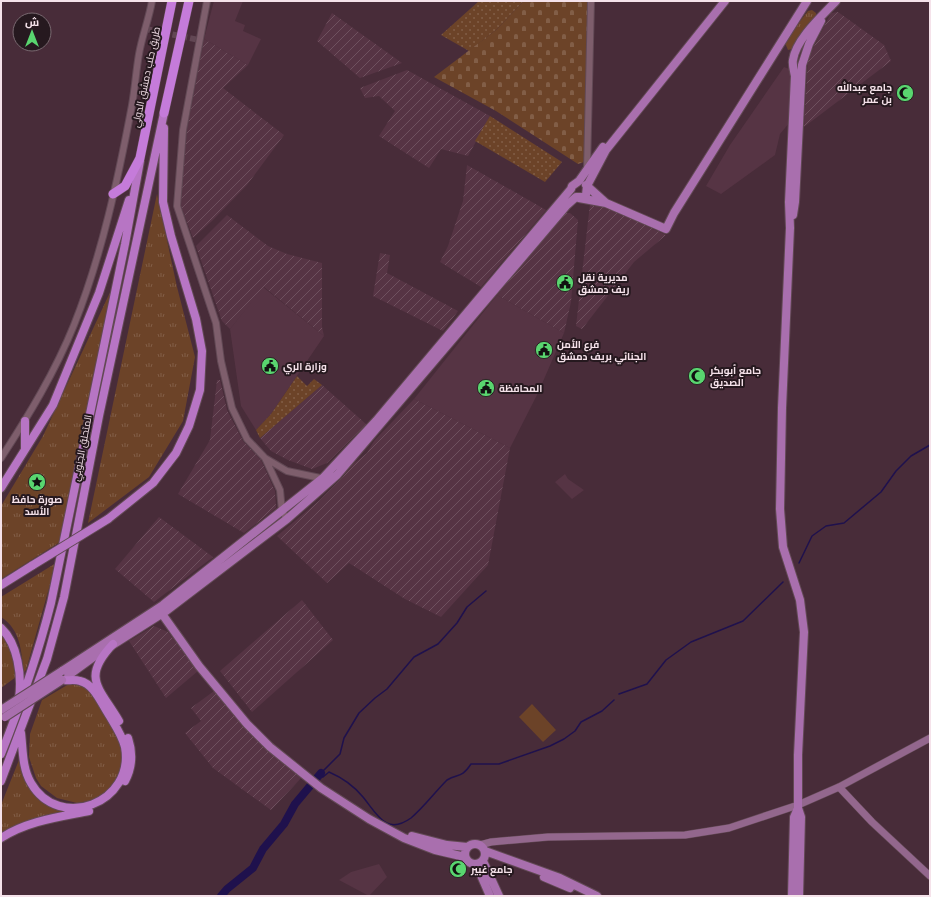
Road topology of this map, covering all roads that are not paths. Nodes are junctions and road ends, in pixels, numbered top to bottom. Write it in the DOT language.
graph roads {
  1 [pos="152,1"];
  2 [pos="172,1"];
  3 [pos="189,1"];
  4 [pos="207,1"];
  5 [pos="591,1"];
  6 [pos="720,1"];
  7 [pos="725,1"];
  8 [pos="807,1"];
  9 [pos="836,1"];
  10 [pos="164,113"];
  11 [pos="140,158"];
  12 [pos="587,169"];
  13 [pos="579,181"];
  14 [pos="587,186"];
  15 [pos="135,187"];
  16 [pos="571,189"];
  17 [pos="113,194"];
  18 [pos="577,197"];
  19 [pos="606,203"];
  20 [pos="25,421"];
  21 [pos="26,449"];
  22 [pos="1,458"];
  23 [pos="265,458"];
  24 [pos="326,480"];
  25 [pos="1,488"];
  26 [pos="282,511"];
  27 [pos="286,519"];
  28 [pos="198,583"];
  29 [pos="1,585"];
  30 [pos="162,609"];
  31 [pos="1,628"];
  32 [pos="113,644"];
  33 [pos="94,653"];
  34 [pos="62,680"];
  35 [pos="18,711"];
  36 [pos="2,715"];
  37 [pos="21,731"];
  38 [pos="930,738"];
  39 [pos="1,754"];
  40 [pos="1,781"];
  41 [pos="323,787"];
  42 [pos="839,787"];
  43 [pos="798,807"];
  44 [pos="88,809"];
  45 [pos="1,838"];
  46 [pos="467,847"];
  47 [pos="482,856"];
  48 [pos="465,857"];
  49 [pos="930,876"];
  50 [pos="490,896"];
  51 [pos="499,896"];
  52 [pos="586,896"];
  53 [pos="597,896"];
  54 [pos="792,896"];
  55 [pos="798,896"];
  1 -- 17 [label="street"];
  2 -- 11 [label="highway, طريق حلب دمشق الدولي"];
  3 -- 10 [label="highway"];
  4 -- 23 [label="street"];
  5 -- 12 [label="street"];
  6 -- 12 [label="main road"];
  7 -- 14 [label="main road"];
  8 -- 19 [label="main road"];
  9 -- 43 [label="main road"];
  10 -- 29 [label="highway, bridge"];
  10 -- 37 [label="highway, المتحلق الجنوبي"];
  11 -- 15 [label="highway, المتحلق الجنوبي"];
  11 -- 17 [label="highway, طريق حلب دمشق الدولي"];
  12 -- 13 [label="main road"];
  13 -- 14 [label="main road"];
  13 -- 16 [label="main road"];
  14 -- 18 [label="main road"];
  14 -- 19 [label="main road"];
  15 -- 21 [label="highway"];
  15 -- 35 [label="highway, المتحلق الجنوبي"];
  16 -- 18 [label="main road"];
  16 -- 24 [label="main road"];
  17 -- 20 [label="street"];
  18 -- 19 [label="main road"];
  18 -- 24 [label="main road"];
  20 -- 21 [label="highway"];
  20 -- 22 [label="street"];
  21 -- 25 [label="highway"];
  23 -- 24 [label="street"];
  23 -- 26 [label="street"];
  24 -- 26 [label="main road"];
  24 -- 27 [label="main road"];
  26 -- 27 [label="street"];
  26 -- 28 [label="main road"];
  27 -- 28 [label="main road"];
  28 -- 30 [label="main road"];
  30 -- 32 [label="main road"];
  30 -- 33 [label="main road"];
  30 -- 41 [label="main road"];
  31 -- 35 [label="highway"];
  32 -- 33 [label="main road"];
  32 -- 44 [label="highway"];
  33 -- 34 [label="main road"];
  33 -- 36 [label="main road, bridge"];
  34 -- 36 [label="main road, bridge"];
  34 -- 44 [label="highway"];
  35 -- 39 [label="highway, المتحلق الجنوبي"];
  37 -- 40 [label="highway, المتحلق الجنوبي"];
  37 -- 44 [label="highway"];
  38 -- 42 [label="main road"];
  41 -- 46 [label="main road"];
  41 -- 48 [label="main road"];
  42 -- 43 [label="main road"];
  42 -- 49 [label="main road"];
  43 -- 47 [label="main road"];
  43 -- 54 [label="main road"];
  43 -- 55 [label="main road"];
  44 -- 45 [label="highway"];
  46 -- 47 [label="main road"];
  46 -- 48 [label="main road"];
  47 -- 48 [label="main road"];
  47 -- 50 [label="main road"];
  47 -- 51 [label="main road"];
  47 -- 52 [label="main road"];
  47 -- 53 [label="main road"];
}
